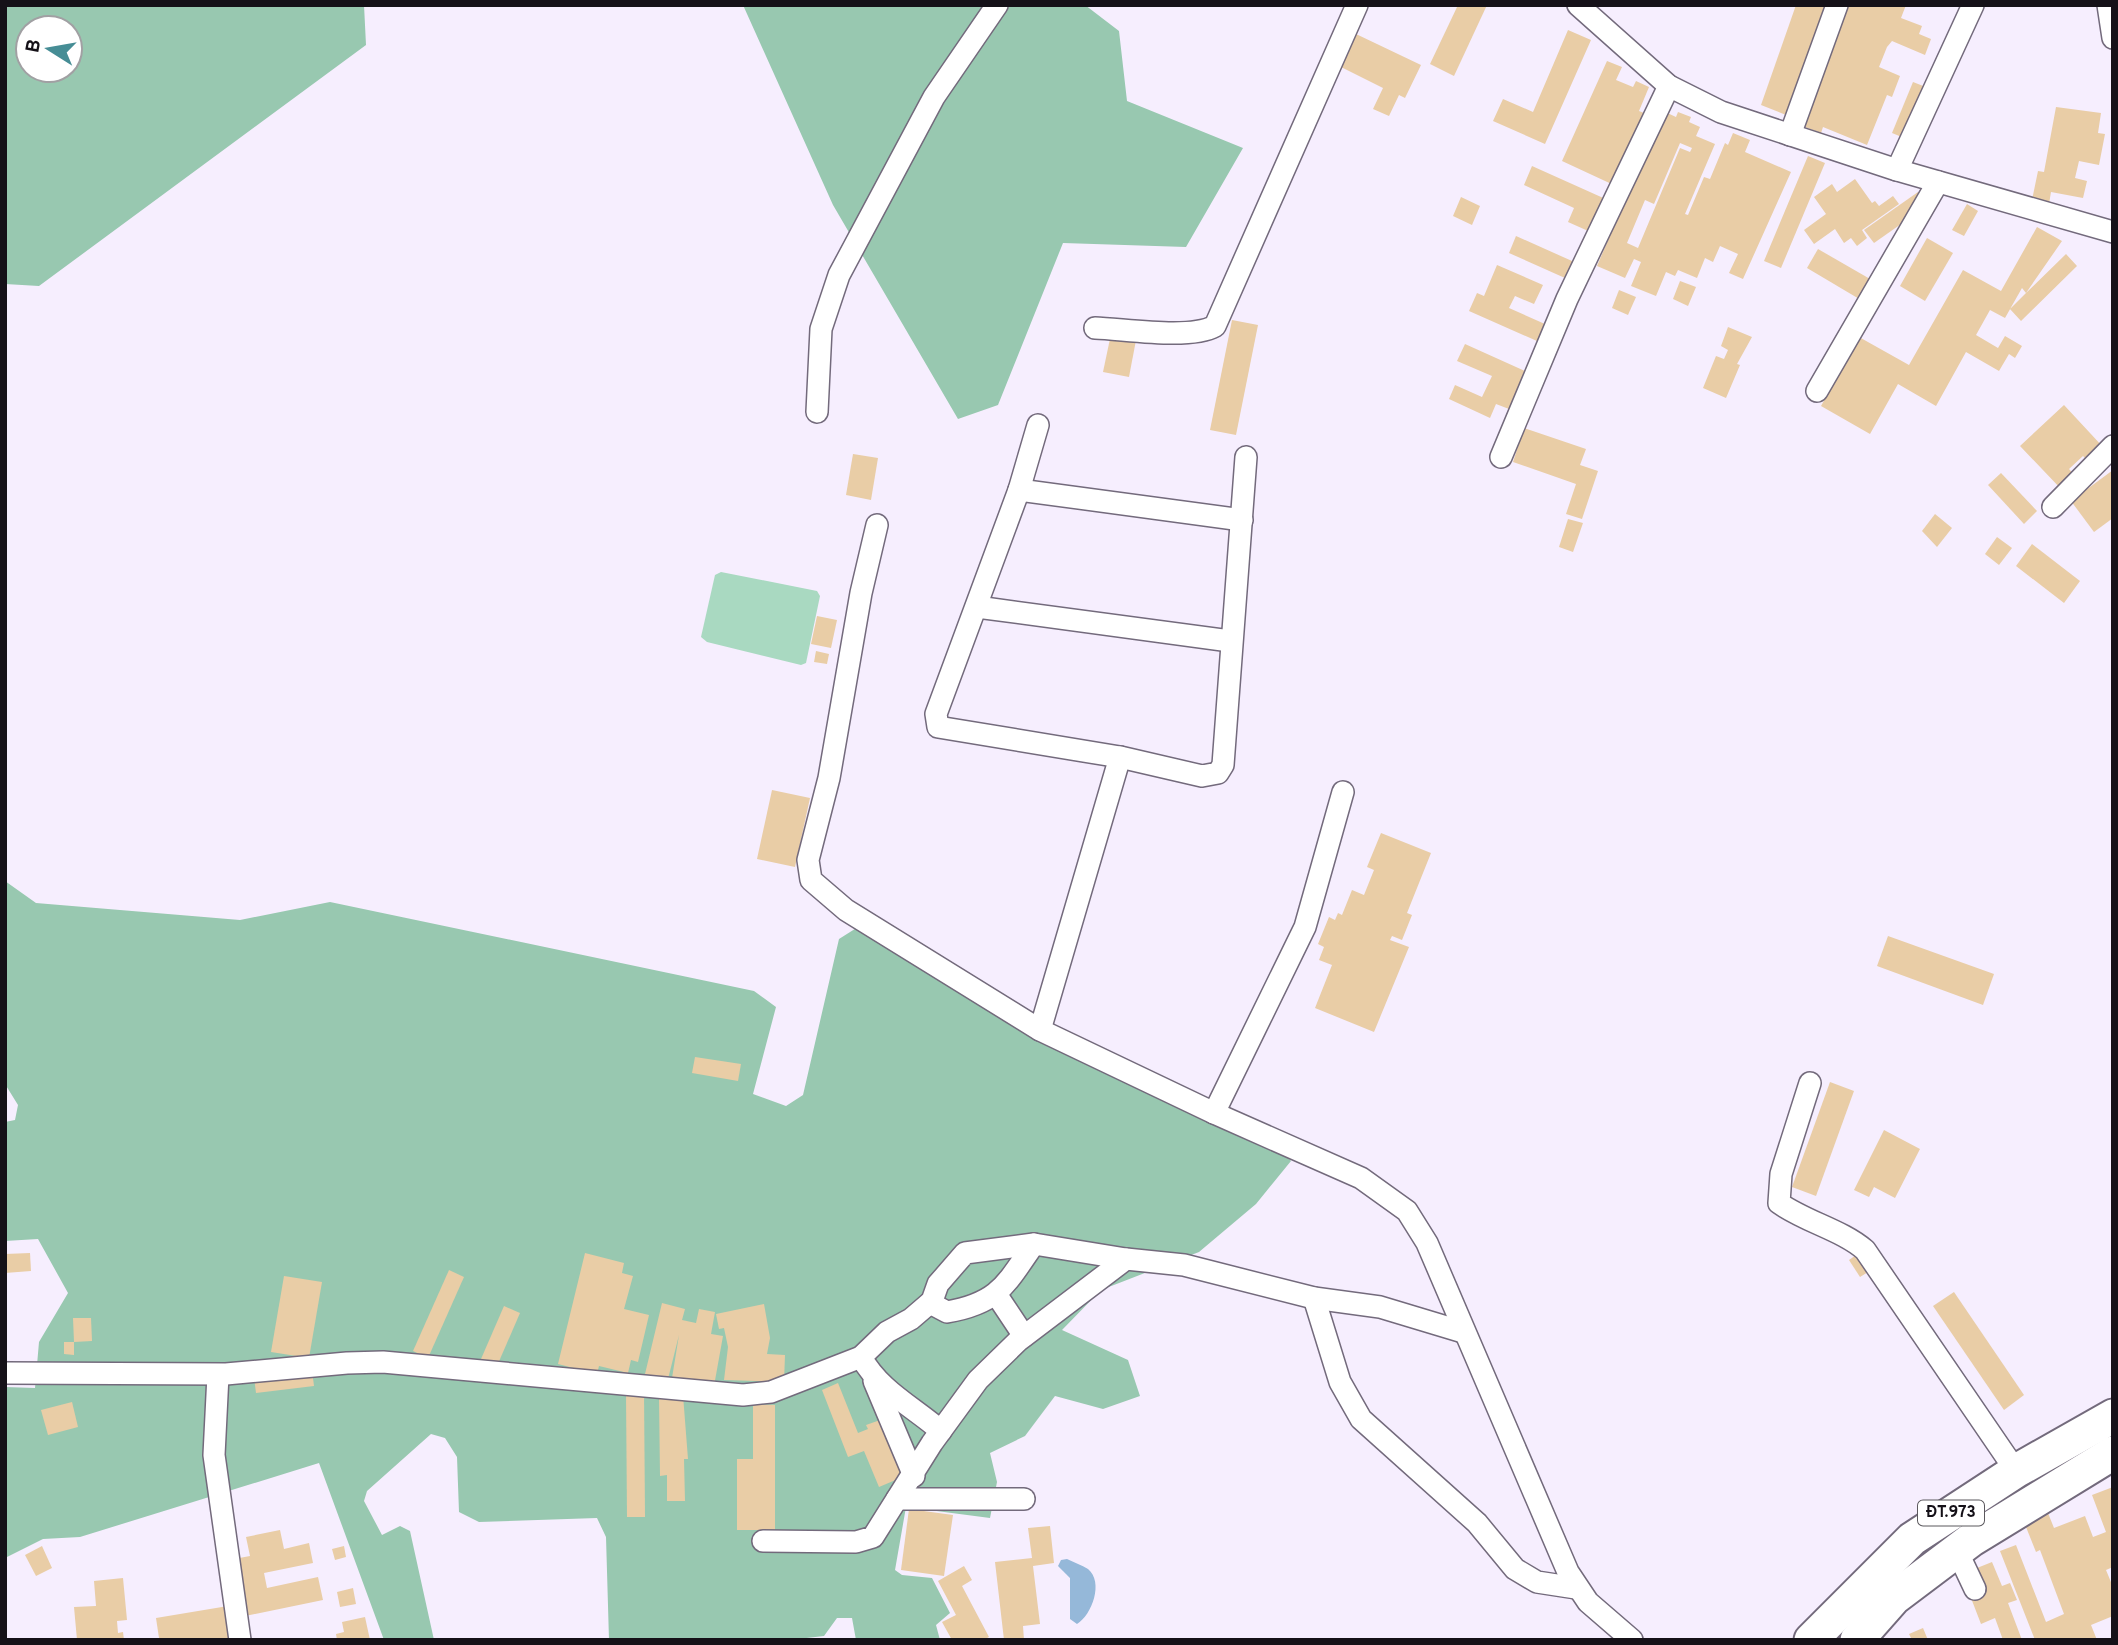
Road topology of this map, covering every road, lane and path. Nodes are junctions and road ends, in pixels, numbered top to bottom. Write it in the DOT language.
graph roads {
  1 [pos="997,5"];
  2 [pos="1357,5"];
  3 [pos="1578,5"];
  4 [pos="1838,5"];
  5 [pos="1973,5"];
  6 [pos="2108,5"];
  7 [pos="2113,38"];
  8 [pos="1669,86"];
  9 [pos="1790,135"];
  10 [pos="1897,170"];
  11 [pos="1938,182"];
  12 [pos="2113,232"];
  13 [pos="1095,328"];
  14 [pos="1817,391"];
  15 [pos="817,412"];
  16 [pos="1038,425"];
  17 [pos="2113,446"];
  18 [pos="1246,457"];
  19 [pos="1501,457"];
  20 [pos="1019,491"];
  21 [pos="2053,507"];
  22 [pos="1242,520"];
  23 [pos="877,525"];
  24 [pos="977,607"];
  25 [pos="1230,641"];
  26 [pos="1120,757"];
  27 [pos="1343,792"];
  28 [pos="1040,1030"];
  29 [pos="1810,1083"];
  30 [pos="1214,1113"];
  31 [pos="1034,1244"];
  32 [pos="1126,1259"];
  33 [pos="996,1294"];
  34 [pos="1314,1298"];
  35 [pos="930,1303"];
  36 [pos="1463,1332"];
  37 [pos="1024,1336"];
  38 [pos="861,1357"];
  39 [pos="5,1373"];
  40 [pos="218,1375"];
  41 [pos="872,1376"];
  42 [pos="2113,1416"];
  43 [pos="941,1431"];
  44 [pos="2113,1453"];
  45 [pos="2016,1471"];
  46 [pos="914,1476"];
  47 [pos="897,1499"];
  48 [pos="1024,1499"];
  49 [pos="763,1541"];
  50 [pos="1957,1551"];
  51 [pos="1576,1588"];
  52 [pos="1975,1588"];
  53 [pos="240,1640"];
  54 [pos="1632,1640"];
  55 [pos="1811,1640"];
  56 [pos="1857,1640"];
  1 -- 15 [label="street"];
  2 -- 13 [label="street"];
  3 -- 8 [label="street"];
  4 -- 9 [label="street"];
  5 -- 10 [label="street"];
  6 -- 7 [label="street"];
  8 -- 9 [label="street"];
  8 -- 19 [label="street"];
  9 -- 10 [label="street"];
  10 -- 11 [label="street"];
  11 -- 12 [label="street"];
  11 -- 14 [label="street"];
  16 -- 20 [label="street"];
  17 -- 21 [label="street"];
  18 -- 22 [label="street"];
  20 -- 22 [label="street"];
  20 -- 24 [label="street"];
  22 -- 25 [label="street"];
  23 -- 28 [label="street"];
  24 -- 25 [label="street"];
  24 -- 26 [label="street"];
  25 -- 26 [label="street"];
  26 -- 28 [label="street"];
  27 -- 30 [label="street"];
  28 -- 30 [label="street"];
  29 -- 45 [label="street"];
  30 -- 36 [label="street"];
  31 -- 32 [label="street"];
  31 -- 33 [label="street"];
  31 -- 35 [label="street"];
  32 -- 34 [label="street"];
  32 -- 37 [label="street"];
  33 -- 35 [label="street"];
  33 -- 37 [label="street"];
  34 -- 36 [label="street"];
  34 -- 51 [label="street"];
  35 -- 38 [label="street"];
  36 -- 51 [label="street"];
  37 -- 43 [label="street"];
  38 -- 40 [label="street"];
  38 -- 41 [label="street"];
  39 -- 40 [label="street"];
  40 -- 53 [label="street"];
  41 -- 43 [label="street"];
  41 -- 46 [label="street"];
  42 -- 45 [label="main road, ĐT.973"];
  43 -- 46 [label="street"];
  44 -- 50 [label="main road, ĐT.973"];
  45 -- 55 [label="main road, ĐT.973"];
  46 -- 47 [label="street"];
  47 -- 48 [label="street"];
  47 -- 49 [label="street"];
  50 -- 52 [label="street"];
  50 -- 56 [label="main road, ĐT.973"];
  51 -- 54 [label="street"];
}
